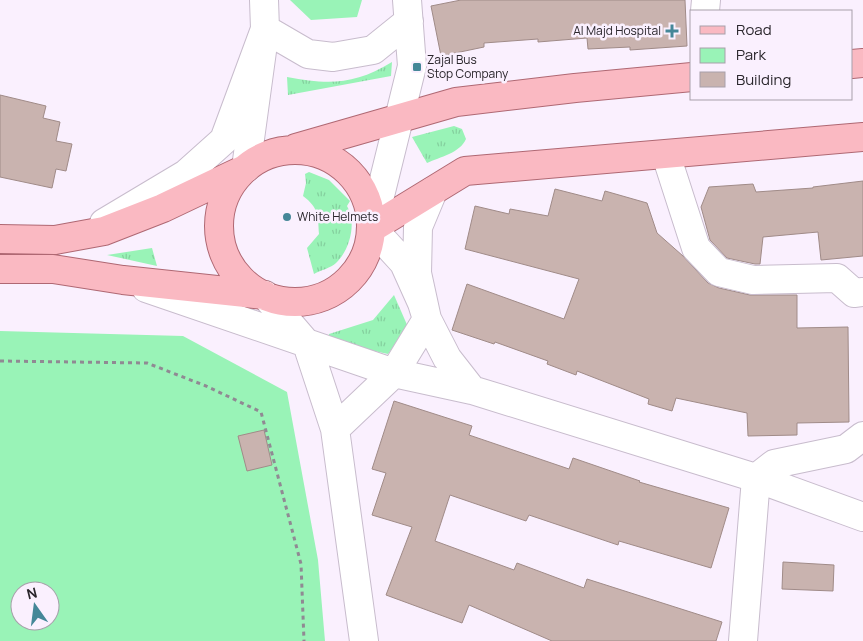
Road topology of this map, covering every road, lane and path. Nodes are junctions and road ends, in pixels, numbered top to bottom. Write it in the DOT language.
graph roads {
  1 [pos="264,0"];
  2 [pos="408,10"];
  3 [pos="265,29"];
  4 [pos="412,66"];
  5 [pos="690,76"];
  6 [pos="456,102"];
  7 [pos="400,119"];
  8 [pos="863,137"];
  9 [pos="288,150"];
  10 [pos="666,155"];
  11 [pos="246,168"];
  12 [pos="433,191"];
  13 [pos="372,228"];
  14 [pos="87,234"];
  15 [pos="0,239"];
  16 [pos="0,269"];
  17 [pos="124,280"];
  18 [pos="863,292"];
  19 [pos="265,295"];
  20 [pos="427,319"];
  21 [pos="307,344"];
  22 [pos="0,361"];
  23 [pos="394,373"];
  24 [pos="472,390"];
  25 [pos="334,429"];
  26 [pos="863,436"];
  27 [pos="756,478"];
  28 [pos="863,517"];
  29 [pos="304,641"];
  30 [pos="364,641"];
  31 [pos="743,641"];
  1 -- 3 [label="street"];
  2 -- 3 [label="street"];
  2 -- 4 [label="street"];
  3 -- 11 [label="street"];
  3 -- 14 [label="street"];
  4 -- 6 [label="street"];
  4 -- 7 [label="street"];
  5 -- 6 [label="main road"];
  6 -- 7 [label="main road"];
  7 -- 9 [label="main road"];
  7 -- 13 [label="street"];
  8 -- 10 [label="main road"];
  9 -- 11 [label="main road"];
  9 -- 13 [label="main road"];
  10 -- 12 [label="main road"];
  10 -- 18 [label="street"];
  11 -- 14 [label="main road"];
  11 -- 19 [label="main road"];
  12 -- 13 [label="main road"];
  12 -- 20 [label="street"];
  13 -- 19 [label="main road"];
  13 -- 20 [label="street"];
  14 -- 15 [label="main road"];
  16 -- 17 [label="main road"];
  17 -- 19 [label="main road"];
  17 -- 21 [label="street"];
  19 -- 21 [label="street"];
  20 -- 23 [label="street"];
  20 -- 24 [label="street"];
  21 -- 23 [label="street"];
  21 -- 25 [label="street"];
  22 -- 29 [label="path"];
  23 -- 24 [label="street"];
  23 -- 25 [label="street"];
  24 -- 27 [label="street"];
  25 -- 30 [label="street"];
  26 -- 27 [label="street"];
  27 -- 28 [label="street"];
  27 -- 31 [label="street"];
}
